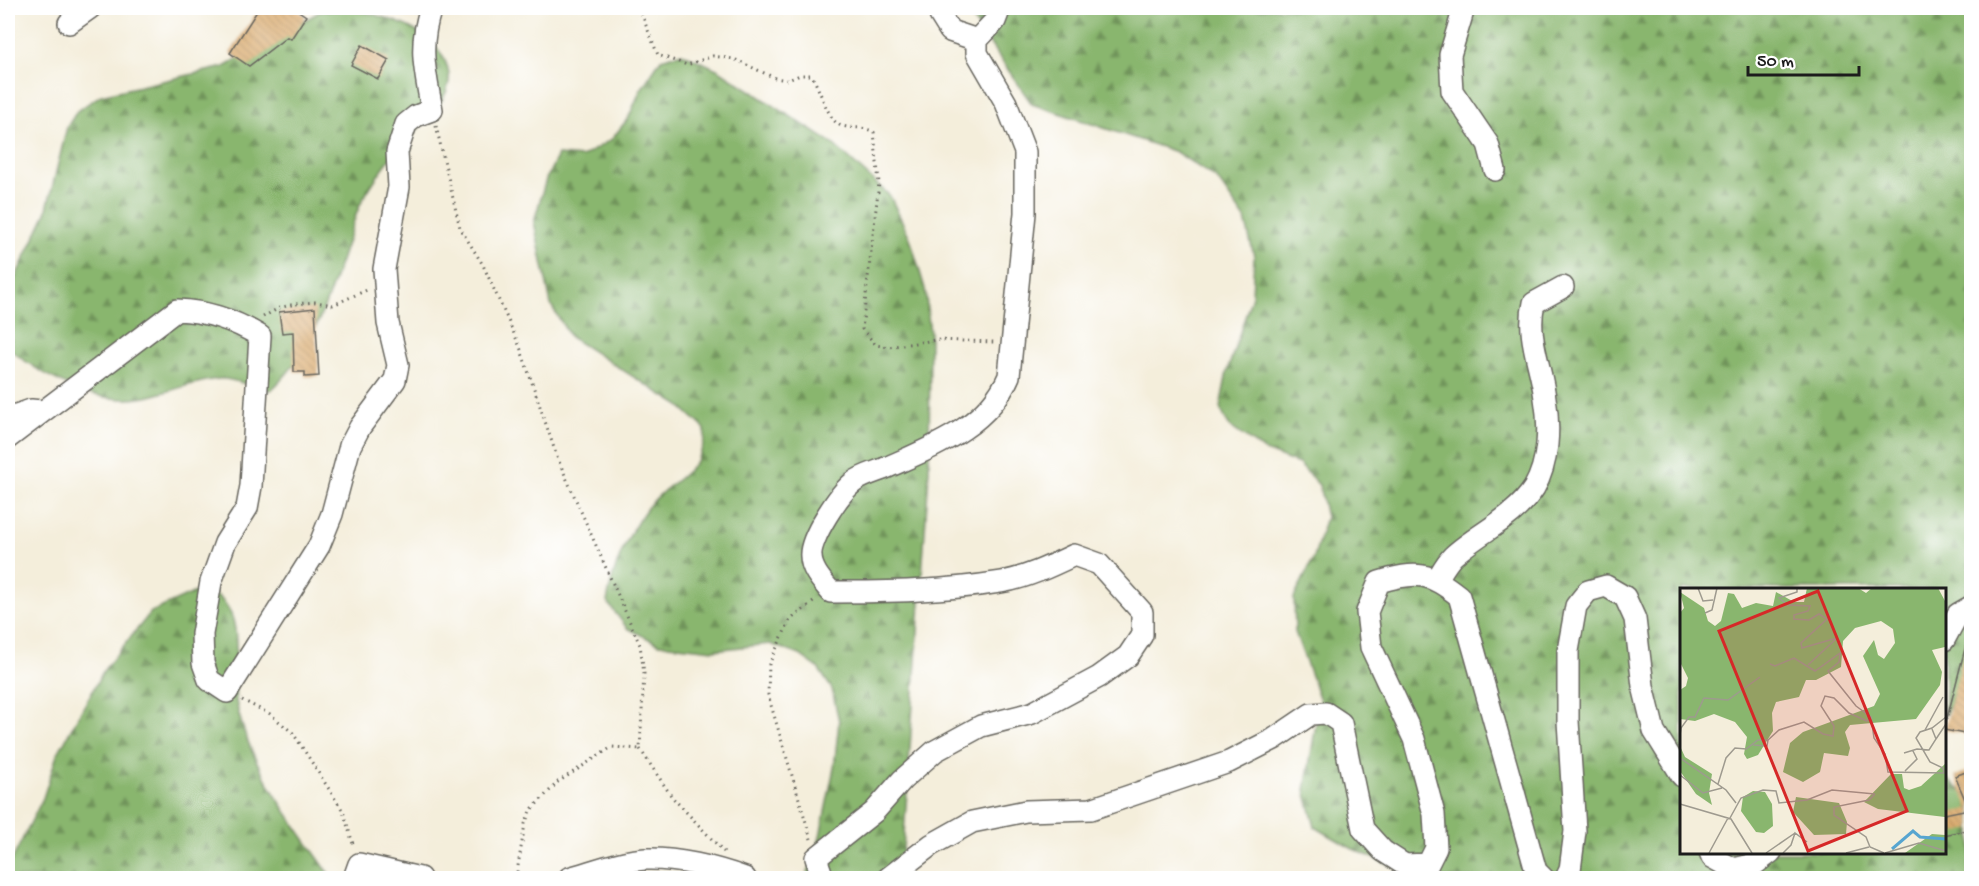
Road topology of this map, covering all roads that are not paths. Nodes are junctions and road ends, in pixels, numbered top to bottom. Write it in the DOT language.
graph roads {
  1 [pos="90,8"];
  2 [pos="431,8"];
  3 [pos="940,8"];
  4 [pos="1000,8"];
  5 [pos="1464,8"];
  6 [pos="69,24"];
  7 [pos="977,40"];
  8 [pos="1495,170"];
  9 [pos="1563,286"];
  10 [pos="45,411"];
  11 [pos="8,418"];
  12 [pos="8,438"];
  13 [pos="1437,579"];
  14 [pos="1971,606"];
  15 [pos="1946,636"];
  16 [pos="1680,773"];
  17 [pos="1710,853"];
  18 [pos="1770,853"];
  19 [pos="357,871"];
  20 [pos="420,879"];
  21 [pos="569,879"];
  22 [pos="745,879"];
  23 [pos="823,879"];
  24 [pos="888,879"];
  25 [pos="1542,879"];
  26 [pos="1566,879"];
  1 -- 6 [label="street"];
  2 -- 10 [label="street"];
  3 -- 7 [label="street"];
  4 -- 7 [label="street"];
  5 -- 8 [label="street"];
  7 -- 23 [label="street"];
  9 -- 13 [label="street"];
  10 -- 11 [label="street"];
  10 -- 12 [label="street"];
  13 -- 24 [label="street"];
  13 -- 25 [label="street"];
  14 -- 15 [label="street"];
  16 -- 26 [label="street"];
  17 -- 18 [label="street"];
  19 -- 20 [label="street"];
  21 -- 22 [label="street"];
}
